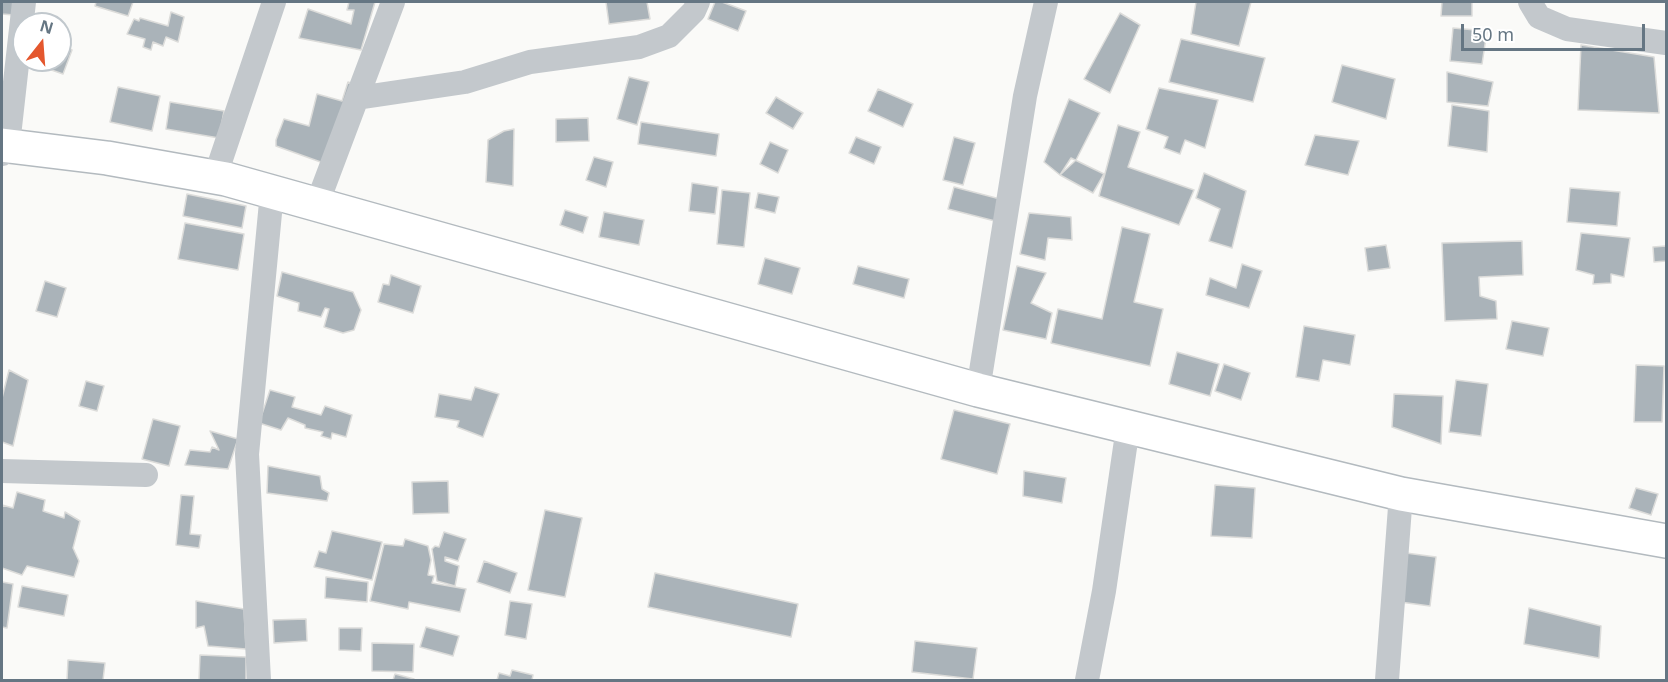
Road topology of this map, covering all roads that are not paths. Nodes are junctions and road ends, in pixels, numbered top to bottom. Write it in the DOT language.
graph roads {
  1 [pos="24,2"];
  2 [pos="274,2"];
  3 [pos="393,2"];
  4 [pos="698,2"];
  5 [pos="1046,2"];
  6 [pos="1530,2"];
  7 [pos="1666,43"];
  8 [pos="357,98"];
  9 [pos="4,148"];
  10 [pos="215,177"];
  11 [pos="272,192"];
  12 [pos="317,204"];
  13 [pos="978,390"];
  14 [pos="1128,427"];
  15 [pos="2,471"];
  16 [pos="146,475"];
  17 [pos="1401,494"];
  18 [pos="1666,541"];
  19 [pos="259,681"];
  20 [pos="1087,681"];
  21 [pos="1388,681"];
  1 -- 9 [label="street"];
  2 -- 10 [label="street"];
  3 -- 8 [label="street"];
  4 -- 8 [label="street"];
  5 -- 13 [label="street"];
  6 -- 7 [label="street"];
  8 -- 12 [label="street"];
  9 -- 10 [label="street"];
  10 -- 11 [label="street"];
  11 -- 12 [label="street"];
  11 -- 19 [label="street"];
  12 -- 13 [label="street"];
  13 -- 14 [label="street"];
  14 -- 17 [label="street"];
  14 -- 20 [label="street"];
  15 -- 16 [label="street"];
  17 -- 18 [label="street"];
  17 -- 21 [label="street"];
}
